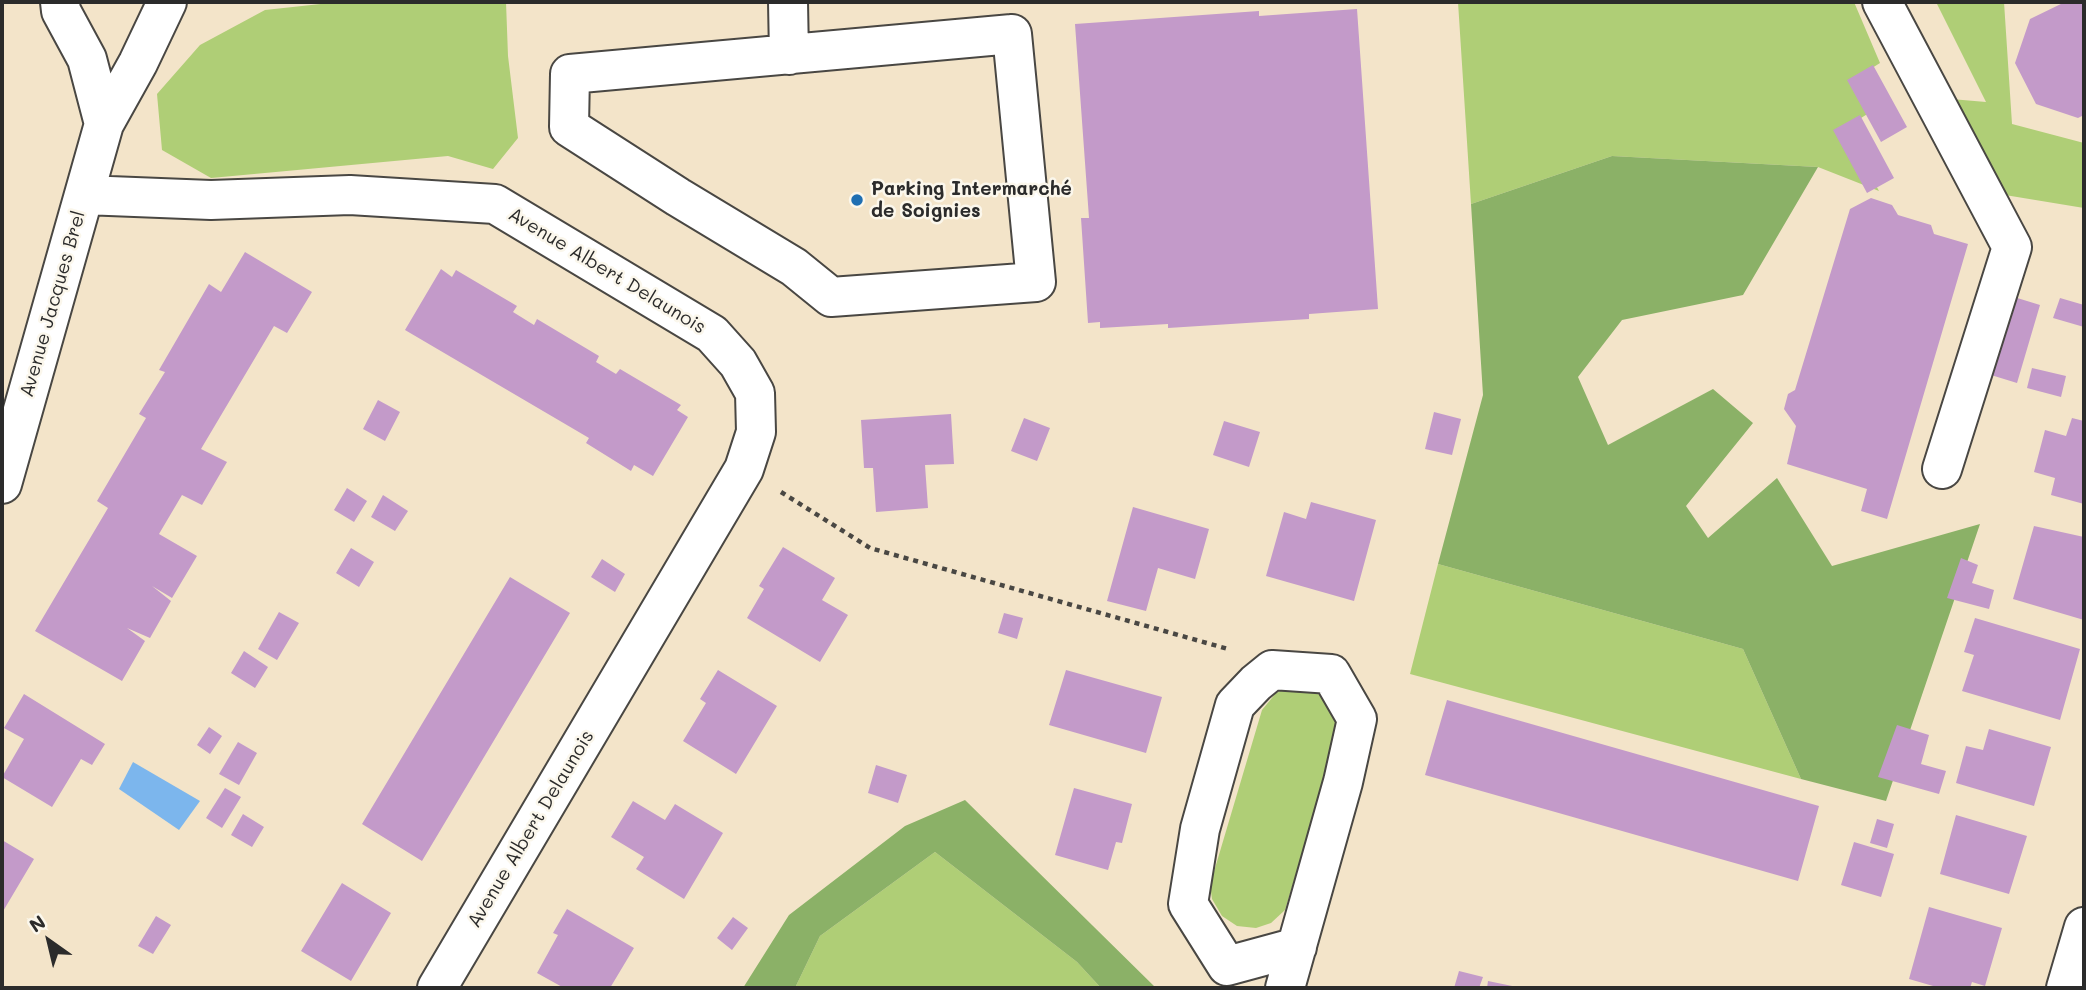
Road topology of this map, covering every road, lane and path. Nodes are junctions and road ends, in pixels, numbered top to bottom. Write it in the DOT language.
graph roads {
  1 [pos="60,2"];
  2 [pos="167,2"];
  3 [pos="788,2"];
  4 [pos="1882,2"];
  5 [pos="789,55"];
  6 [pos="104,124"];
  7 [pos="84,195"];
  8 [pos="744,469"];
  9 [pos="1942,469"];
  10 [pos="2,484"];
  11 [pos="1272,670"];
  12 [pos="2084,927"];
  13 [pos="1297,947"];
  14 [pos="437,988"];
  15 [pos="1285,988"];
  16 [pos="2066,988"];
  1 -- 6 [label="street"];
  2 -- 6 [label="street, Avenue Jacques Brel"];
  3 -- 5 [label="street"];
  4 -- 9 [label="street"];
  5 -- 5 [label="street"];
  6 -- 7 [label="street, Avenue Jacques Brel"];
  7 -- 8 [label="street, Avenue Albert Delaunois"];
  7 -- 10 [label="street, Avenue Jacques Brel"];
  8 -- 11 [label="path"];
  8 -- 14 [label="street, Avenue Albert Delaunois"];
  11 -- 13 [label="street"];
  11 -- 13 [label="street"];
  12 -- 16 [label="street"];
  13 -- 15 [label="street"];
}
